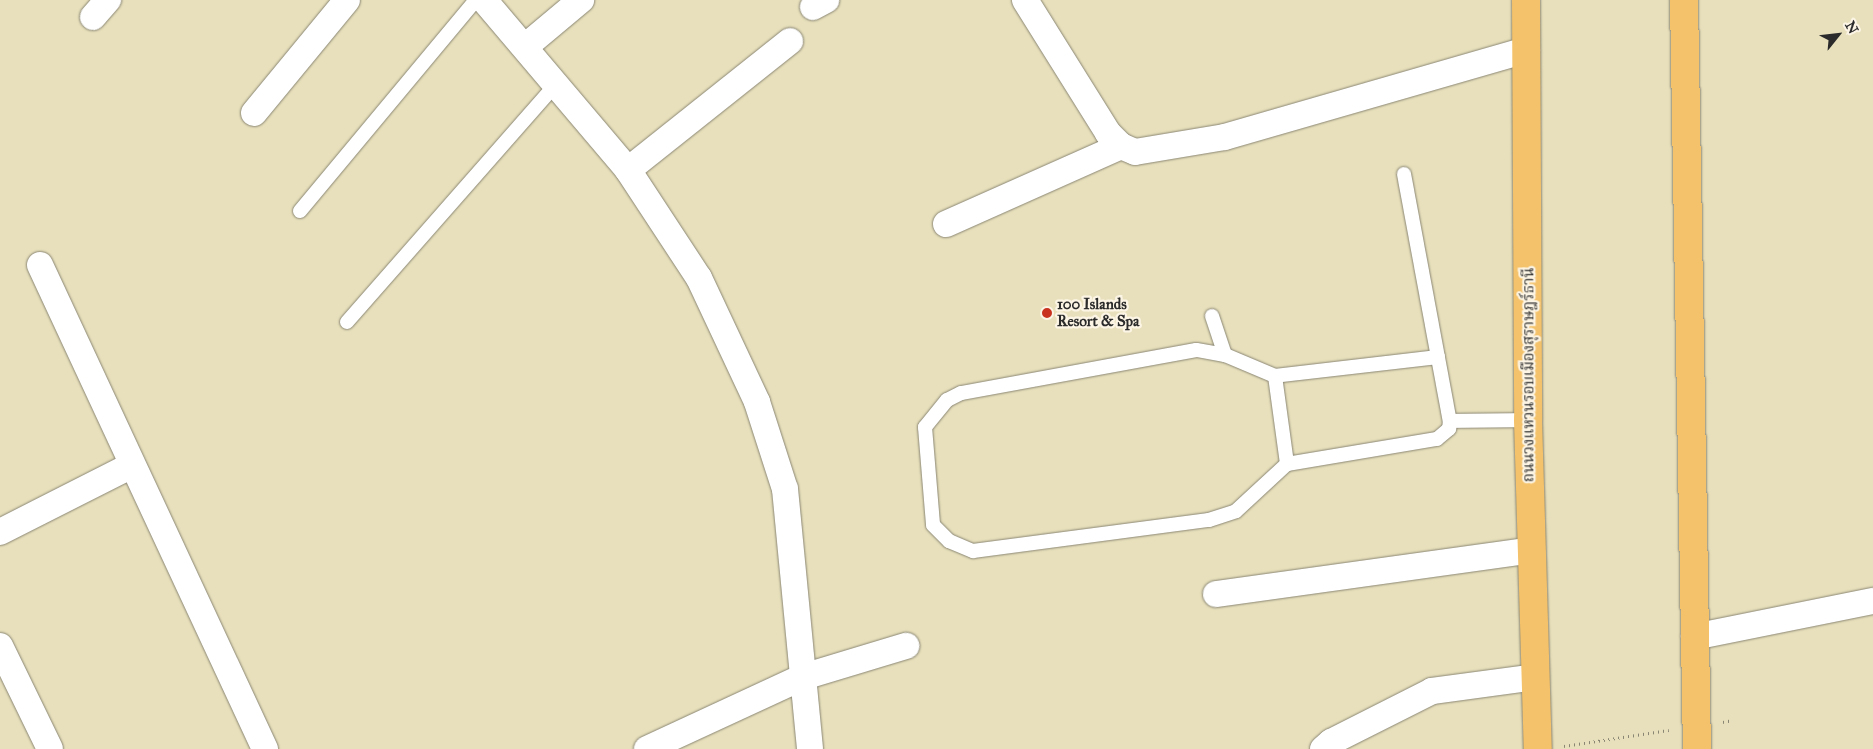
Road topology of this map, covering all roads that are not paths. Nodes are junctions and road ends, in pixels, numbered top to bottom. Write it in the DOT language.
graph roads {
  1 [pos="347,0"];
  2 [pos="476,0"];
  3 [pos="484,0"];
  4 [pos="581,0"];
  5 [pos="1026,0"];
  6 [pos="1526,0"];
  7 [pos="1684,0"];
  8 [pos="790,41"];
  9 [pos="526,46"];
  10 [pos="1527,50"];
  11 [pos="556,84"];
  12 [pos="254,113"];
  13 [pos="1121,146"];
  14 [pos="628,170"];
  15 [pos="1404,174"];
  16 [pos="300,211"];
  17 [pos="946,224"];
  18 [pos="40,265"];
  19 [pos="1212,316"];
  20 [pos="347,322"];
  21 [pos="1225,355"];
  22 [pos="1438,357"];
  23 [pos="1275,376"];
  24 [pos="1528,420"];
  25 [pos="1450,421"];
  26 [pos="1287,464"];
  27 [pos="132,465"];
  28 [pos="0,532"];
  29 [pos="1532,550"];
  30 [pos="1216,594"];
  31 [pos="1873,601"];
  32 [pos="1694,637"];
  33 [pos="0,646"];
  34 [pos="906,646"];
  35 [pos="803,677"];
  36 [pos="1535,677"];
  37 [pos="1696,737"];
  38 [pos="1550,748"];
  39 [pos="50,749"];
  40 [pos="266,749"];
  41 [pos="646,749"];
  42 [pos="810,749"];
  43 [pos="1323,749"];
  1 -- 12 [label="street"];
  2 -- 16 [label="lane"];
  3 -- 9 [label="street"];
  4 -- 9 [label="street"];
  5 -- 13 [label="street"];
  6 -- 10 [label="highway, ถนนวงแหวนรอบเมืองสุราษฎร์ธานี"];
  7 -- 32 [label="highway"];
  8 -- 14 [label="street"];
  9 -- 11 [label="street"];
  10 -- 13 [label="street"];
  10 -- 24 [label="highway, ถนนวงแหวนรอบเมืองสุราษฎร์ธานี"];
  11 -- 14 [label="street"];
  11 -- 20 [label="lane"];
  13 -- 17 [label="street"];
  14 -- 35 [label="street"];
  15 -- 22 [label="lane"];
  18 -- 27 [label="street"];
  19 -- 21 [label="lane"];
  21 -- 23 [label="lane"];
  21 -- 26 [label="lane"];
  22 -- 23 [label="lane"];
  22 -- 25 [label="lane"];
  23 -- 26 [label="lane"];
  24 -- 25 [label="lane"];
  24 -- 29 [label="highway, ถนนวงแหวนรอบเมืองสุราษฎร์ธานี"];
  25 -- 26 [label="lane"];
  27 -- 28 [label="street"];
  27 -- 40 [label="street"];
  29 -- 30 [label="street"];
  29 -- 36 [label="highway, ถนนวงแหวนรอบเมืองสุราษฎร์ธานี"];
  31 -- 32 [label="street"];
  32 -- 37 [label="highway"];
  33 -- 39 [label="street"];
  34 -- 35 [label="street"];
  35 -- 41 [label="street"];
  35 -- 42 [label="street"];
  36 -- 38 [label="highway, ถนนวงแหวนรอบเมืองสุราษฎร์ธานี"];
  36 -- 43 [label="street"];
}
